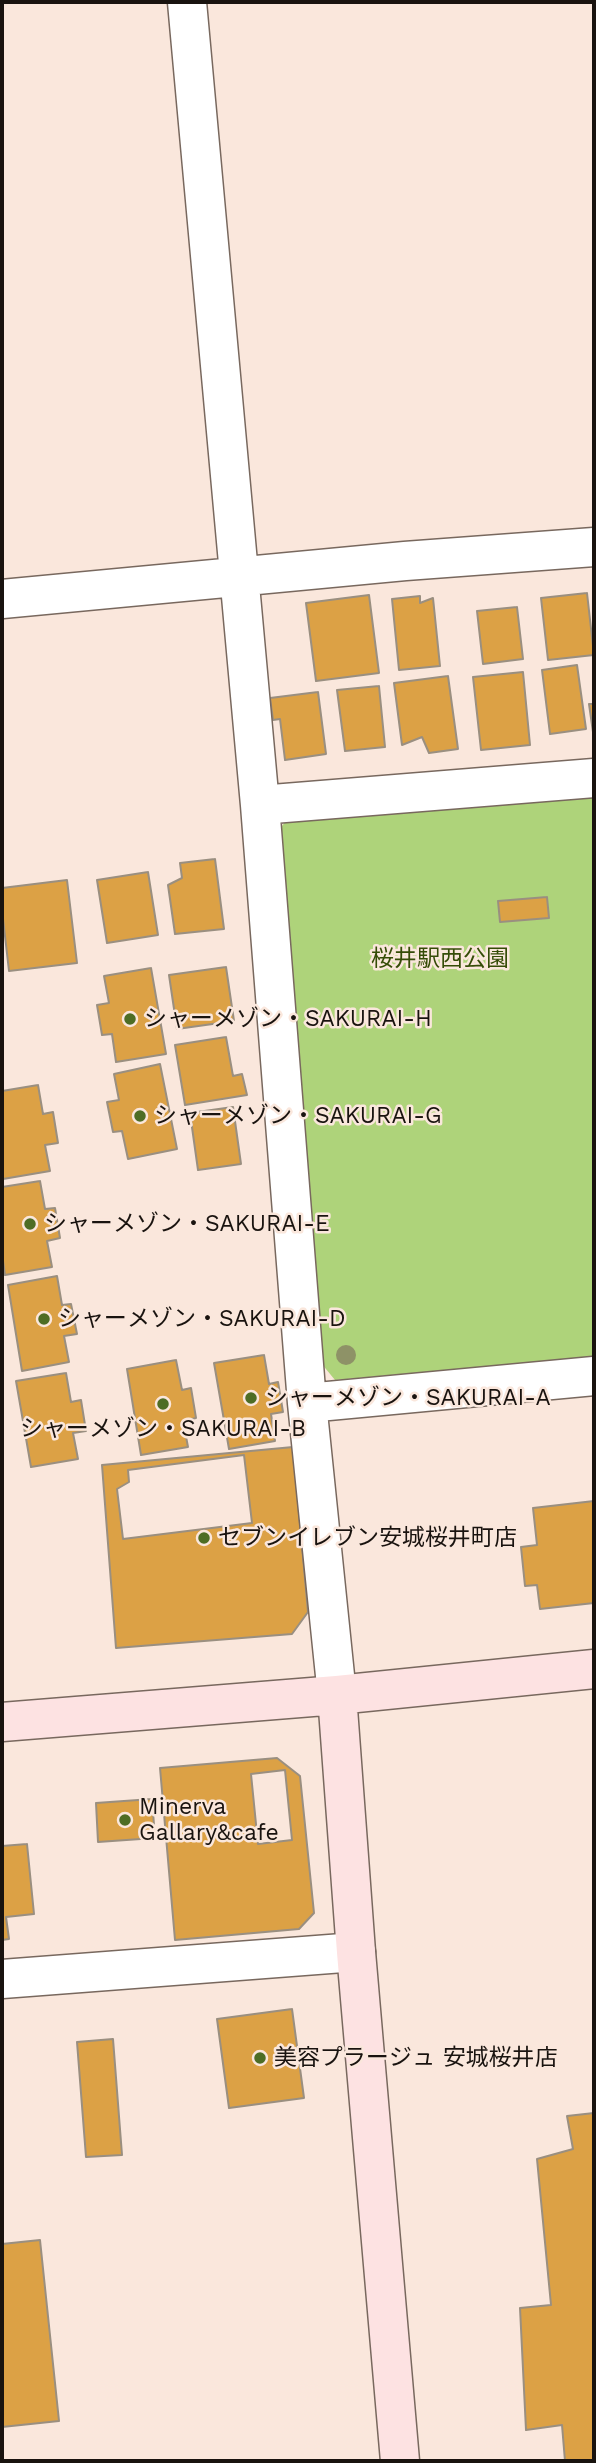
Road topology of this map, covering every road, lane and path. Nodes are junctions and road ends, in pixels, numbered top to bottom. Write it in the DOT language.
graph roads {
  1 [pos="187,2"];
  2 [pos="594,547"];
  3 [pos="237,576"];
  4 [pos="2,599"];
  5 [pos="594,778"];
  6 [pos="260,805"];
  7 [pos="594,1376"];
  8 [pos="307,1403"];
  9 [pos="594,1669"];
  10 [pos="337,1695"];
  11 [pos="2,1722"];
  12 [pos="356,1952"];
  13 [pos="2,1979"];
  14 [pos="400,2461"];
  1 -- 3 [label="street"];
  2 -- 3 [label="street"];
  3 -- 4 [label="street"];
  3 -- 6 [label="street"];
  5 -- 6 [label="street"];
  6 -- 8 [label="street"];
  7 -- 8 [label="street"];
  8 -- 10 [label="street"];
  9 -- 10 [label="street"];
  10 -- 11 [label="street"];
  10 -- 12 [label="street"];
  12 -- 13 [label="street"];
  12 -- 14 [label="street"];
}
